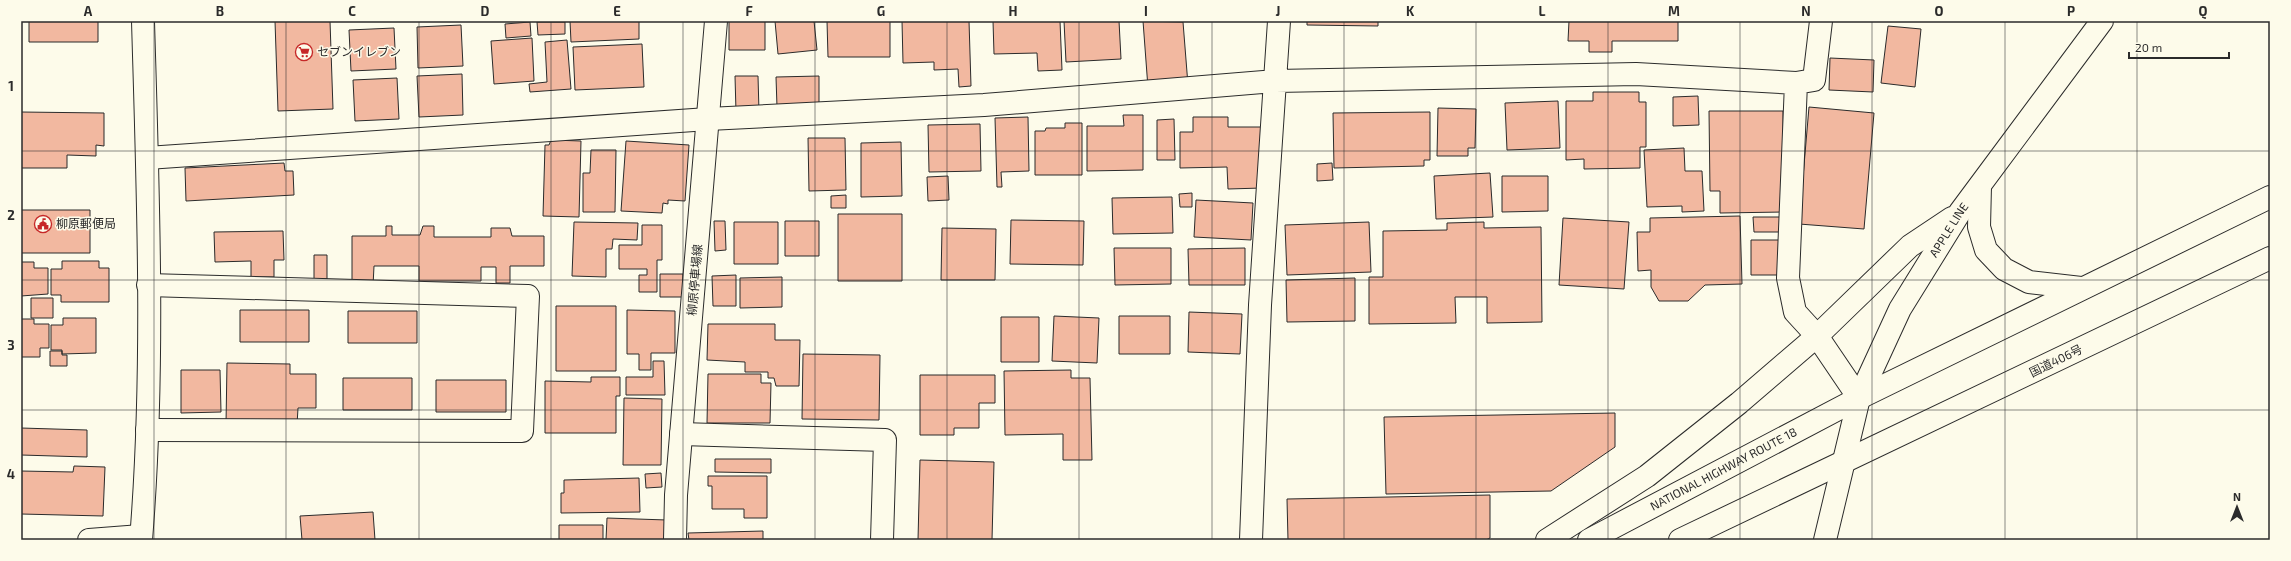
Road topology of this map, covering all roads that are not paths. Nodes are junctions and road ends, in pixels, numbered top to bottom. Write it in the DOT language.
graph roads {
  1 [pos="143,21"];
  2 [pos="716,21"];
  3 [pos="1279,21"];
  4 [pos="1821,21"];
  5 [pos="2102,21"];
  6 [pos="1276,81"];
  7 [pos="1796,83"];
  8 [pos="708,119"];
  9 [pos="147,158"];
  10 [pos="1980,186"];
  11 [pos="2270,197"];
  12 [pos="1960,212"];
  13 [pos="2270,258"];
  14 [pos="148,285"];
  15 [pos="2083,288"];
  16 [pos="1816,336"];
  17 [pos="1859,398"];
  18 [pos="148,430"];
  19 [pos="681,434"];
  20 [pos="1843,464"];
  21 [pos="141,538"];
  22 [pos="89,540"];
  23 [pos="675,540"];
  24 [pos="882,540"];
  25 [pos="1251,540"];
  26 [pos="1548,540"];
  27 [pos="1589,540"];
  28 [pos="1680,540"];
  29 [pos="1825,540"];
  1 -- 9 [label="main road"];
  2 -- 8 [label="main road, 柳原停車場線"];
  3 -- 6 [label="main road"];
  4 -- 7 [label="main road"];
  5 -- 10 [label="main road, APPLE LINE"];
  6 -- 7 [label="main road"];
  6 -- 8 [label="main road"];
  6 -- 25 [label="main road"];
  7 -- 16 [label="main road"];
  8 -- 9 [label="main road"];
  8 -- 19 [label="main road, 柳原停車場線"];
  9 -- 14 [label="main road"];
  10 -- 12 [label="main road, APPLE LINE"];
  10 -- 15 [label="main road"];
  11 -- 15 [label="main road"];
  12 -- 16 [label="main road"];
  12 -- 17 [label="main road, APPLE LINE"];
  13 -- 20 [label="main road, 国道406号"];
  14 -- 18 [label="main road"];
  14 -- 18 [label="main road"];
  15 -- 17 [label="main road"];
  16 -- 17 [label="main road"];
  16 -- 26 [label="main road"];
  17 -- 20 [label="main road, APPLE LINE"];
  17 -- 27 [label="main road, NATIONAL HIGHWAY ROUTE 18"];
  18 -- 21 [label="main road"];
  19 -- 23 [label="main road, 柳原停車場線"];
  19 -- 24 [label="main road"];
  20 -- 28 [label="main road"];
  20 -- 29 [label="main road, APPLE LINE"];
  21 -- 22 [label="main road"];
}
